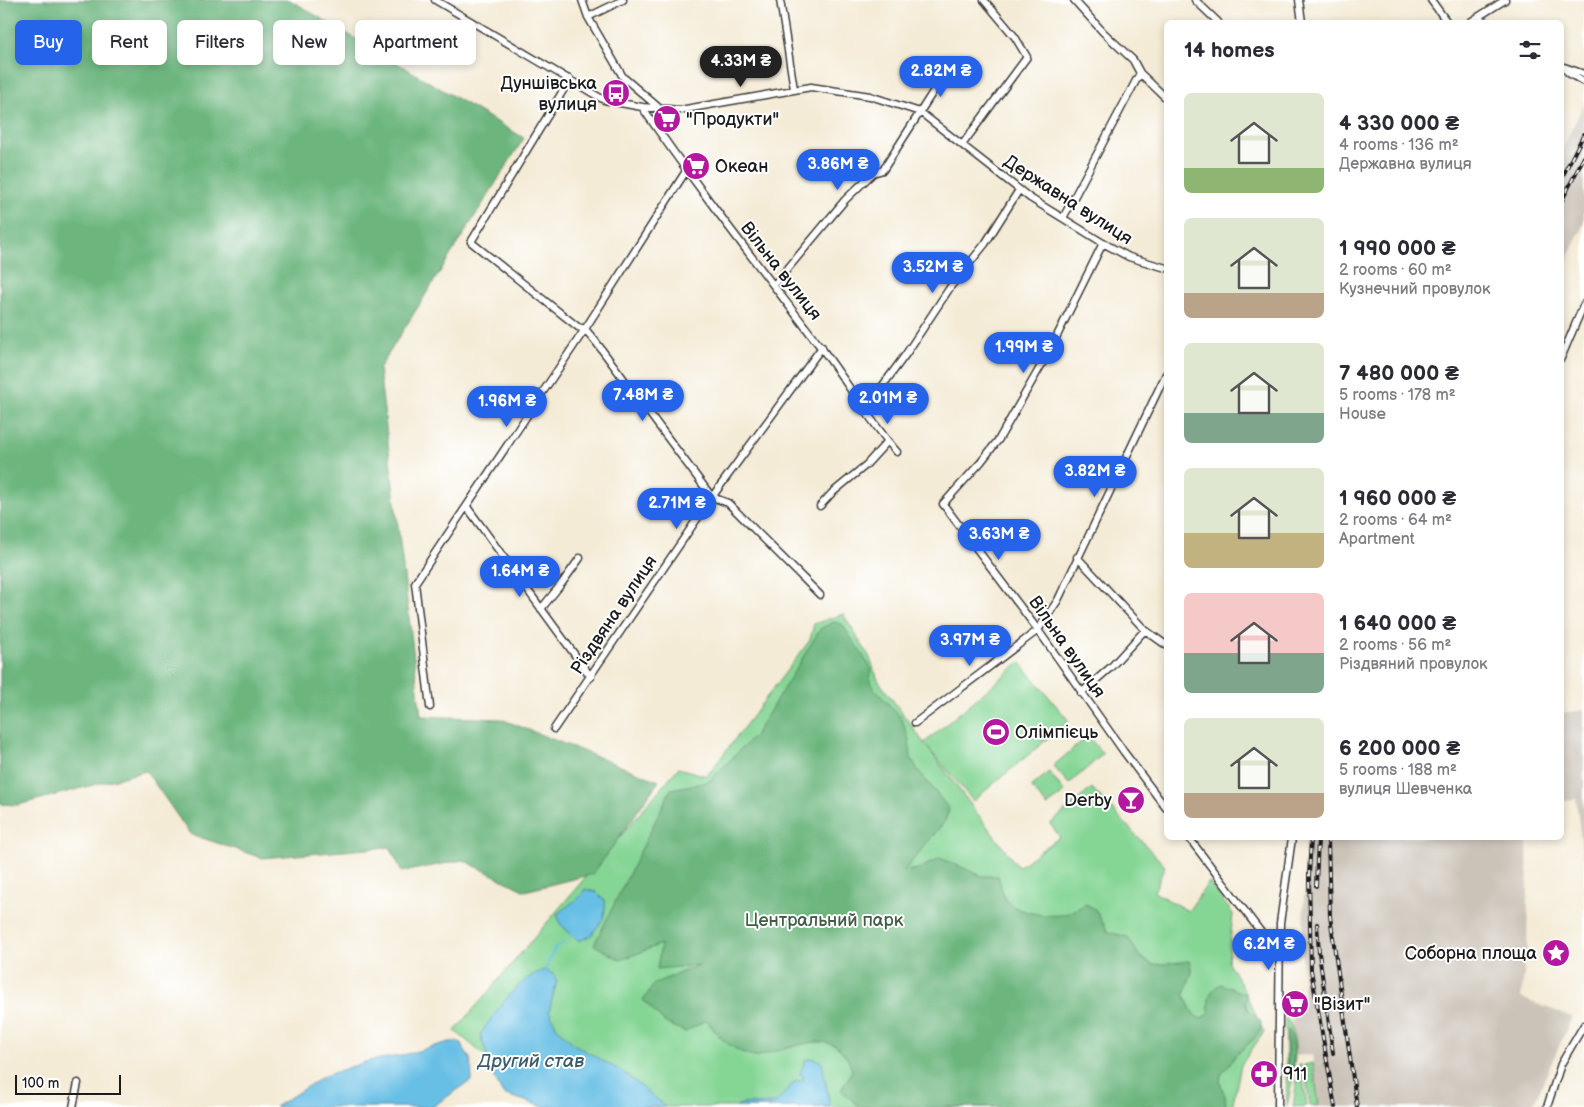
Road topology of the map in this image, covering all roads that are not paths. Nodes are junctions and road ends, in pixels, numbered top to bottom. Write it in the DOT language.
graph roads {
  1 [pos="435,0"];
  2 [pos="582,0"];
  3 [pos="623,0"];
  4 [pos="780,0"];
  5 [pos="984,0"];
  6 [pos="1074,0"];
  7 [pos="1195,0"];
  8 [pos="1299,0"];
  9 [pos="1431,0"];
  10 [pos="1505,0"];
  11 [pos="445,3"];
  12 [pos="588,16"];
  13 [pos="1477,18"];
  14 [pos="1216,20"];
  15 [pos="1302,20"];
  16 [pos="1446,20"];
  17 [pos="1474,20"];
  18 [pos="1481,20"];
  19 [pos="1564,67"];
  20 [pos="1564,68"];
  21 [pos="945,73"];
  22 [pos="1140,73"];
  23 [pos="1584,74"];
  24 [pos="570,79"];
  25 [pos="1584,82"];
  26 [pos="794,89"];
  27 [pos="1164,96"];
  28 [pos="642,107"];
  29 [pos="658,107"];
  30 [pos="920,112"];
  31 [pos="962,145"];
  32 [pos="686,171"];
  33 [pos="1019,190"];
  34 [pos="1063,218"];
  35 [pos="1102,243"];
  36 [pos="1164,267"];
  37 [pos="774,285"];
  38 [pos="1584,304"];
  39 [pos="585,329"];
  40 [pos="822,347"];
  41 [pos="1564,351"];
  42 [pos="1164,378"];
  43 [pos="864,411"];
  44 [pos="888,442"];
  45 [pos="897,452"];
  46 [pos="712,497"];
  47 [pos="820,506"];
  48 [pos="467,507"];
  49 [pos="1077,557"];
  50 [pos="580,558"];
  51 [pos="820,595"];
  52 [pos="541,609"];
  53 [pos="1038,630"];
  54 [pos="1144,630"];
  55 [pos="1164,644"];
  56 [pos="591,677"];
  57 [pos="1081,692"];
  58 [pos="430,707"];
  59 [pos="915,723"];
  60 [pos="554,729"];
  61 [pos="1164,805"];
  62 [pos="1191,840"];
  63 [pos="1292,840"];
  64 [pos="1280,957"];
  65 [pos="1584,1025"];
  66 [pos="78,1083"];
  67 [pos="73,1107"];
  68 [pos="1278,1107"];
  69 [pos="1546,1107"];
  1 -- 11 [label="street, Державна вулиця"];
  2 -- 12 [label="street"];
  3 -- 12 [label="street"];
  4 -- 26 [label="street"];
  5 -- 31 [label="street"];
  6 -- 22 [label="street"];
  7 -- 14 [label="street"];
  8 -- 15 [label="street"];
  9 -- 16 [label="street"];
  10 -- 13 [label="street"];
  11 -- 24 [label="street, Державна вулиця"];
  12 -- 29 [label="street"];
  13 -- 17 [label="street"];
  13 -- 18 [label="street"];
  19 -- 23 [label="street"];
  20 -- 25 [label="street"];
  21 -- 30 [label="street"];
  22 -- 27 [label="street"];
  22 -- 34 [label="street"];
  24 -- 28 [label="street, Державна вулиця"];
  24 -- 39 [label="street"];
  26 -- 29 [label="street, Державна вулиця"];
  26 -- 30 [label="street, Державна вулиця"];
  28 -- 29 [label="street, Державна вулиця"];
  28 -- 32 [label="street, Вільна вулиця"];
  30 -- 31 [label="street, Державна вулиця"];
  30 -- 37 [label="street"];
  31 -- 33 [label="street, Державна вулиця"];
  32 -- 37 [label="street, Вільна вулиця"];
  32 -- 39 [label="street"];
  33 -- 34 [label="street, Державна вулиця"];
  33 -- 43 [label="street"];
  34 -- 35 [label="street, Державна вулиця"];
  35 -- 36 [label="street, Державна вулиця"];
  35 -- 53 [label="street, Вільна вулиця"];
  37 -- 40 [label="street, Вільна вулиця"];
  38 -- 41 [label="street"];
  39 -- 46 [label="street"];
  39 -- 48 [label="street"];
  40 -- 43 [label="street, Вільна вулиця"];
  40 -- 46 [label="street, Різдвяна вулиця"];
  42 -- 49 [label="street"];
  43 -- 44 [label="street, Вільна вулиця"];
  44 -- 45 [label="street, Вільна вулиця"];
  44 -- 47 [label="street"];
  46 -- 51 [label="street"];
  46 -- 56 [label="street, Різдвяна вулиця"];
  48 -- 52 [label="street"];
  48 -- 58 [label="street"];
  49 -- 53 [label="street"];
  49 -- 54 [label="street"];
  50 -- 52 [label="street"];
  52 -- 56 [label="street"];
  53 -- 57 [label="street, Вільна вулиця"];
  53 -- 59 [label="street"];
  54 -- 55 [label="street"];
  54 -- 57 [label="street"];
  56 -- 60 [label="street, Різдвяна вулиця"];
  57 -- 61 [label="street, Вільна вулиця"];
  62 -- 64 [label="street"];
  63 -- 64 [label="street"];
  64 -- 68 [label="street"];
  65 -- 69 [label="street"];
  66 -- 67 [label="street"];
}
